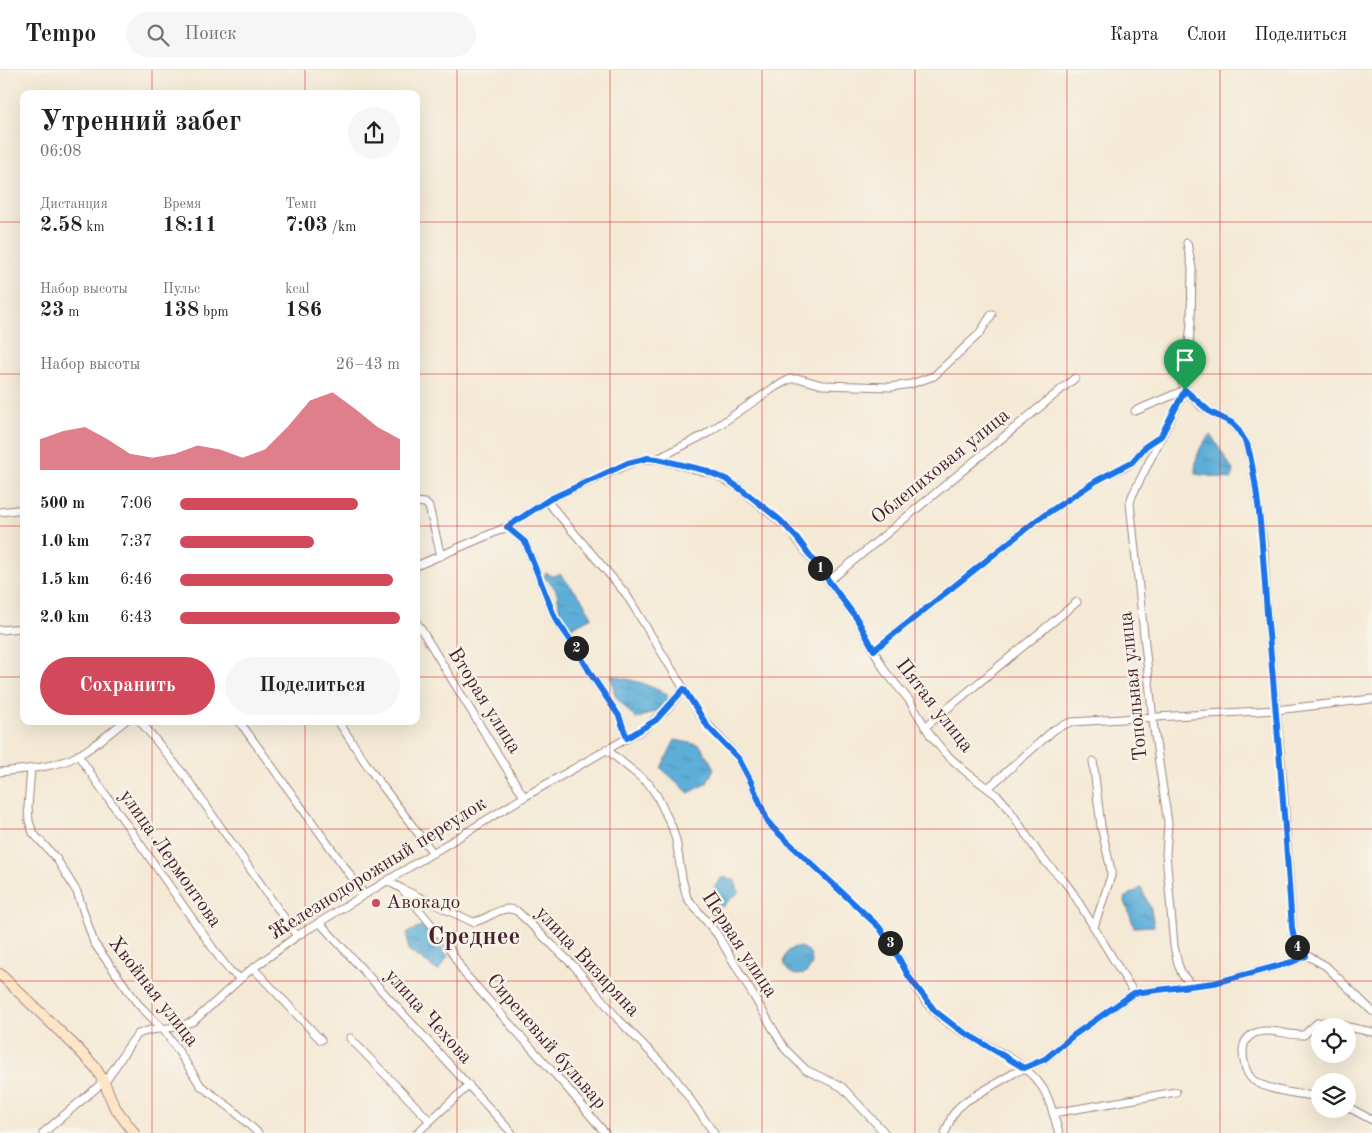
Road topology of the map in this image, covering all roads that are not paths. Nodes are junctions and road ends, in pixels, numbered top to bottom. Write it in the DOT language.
graph roads {
  1 [pos="1188,243"];
  2 [pos="992,314"];
  3 [pos="1075,378"];
  4 [pos="1185,390"];
  5 [pos="1135,411"];
  6 [pos="1161,436"];
  7 [pos="657,459"];
  8 [pos="547,501"];
  9 [pos="420,502"];
  10 [pos="20,510"];
  11 [pos="0,512"];
  12 [pos="507,527"];
  13 [pos="442,556"];
  14 [pos="420,564"];
  15 [pos="829,581"];
  16 [pos="1076,602"];
  17 [pos="20,628"];
  18 [pos="420,628"];
  19 [pos="0,630"];
  20 [pos="874,650"];
  21 [pos="684,689"];
  22 [pos="1372,699"];
  23 [pos="1276,710"];
  24 [pos="1153,717"];
  25 [pos="119,725"];
  26 [pos="143,725"];
  27 [pos="241,725"];
  28 [pos="341,725"];
  29 [pos="925,727"];
  30 [pos="627,738"];
  31 [pos="606,750"];
  32 [pos="78,755"];
  33 [pos="1093,761"];
  34 [pos="31,768"];
  35 [pos="0,772"];
  36 [pos="988,788"];
  37 [pos="524,797"];
  38 [pos="433,853"];
  39 [pos="388,881"];
  40 [pos="402,888"];
  41 [pos="364,894"];
  42 [pos="319,922"];
  43 [pos="1094,927"];
  44 [pos="297,936"];
  45 [pos="1306,956"];
  46 [pos="253,968"];
  47 [pos="0,974"];
  48 [pos="240,978"];
  49 [pos="1192,986"];
  50 [pos="1134,993"];
  51 [pos="1372,1012"];
  52 [pos="162,1028"];
  53 [pos="1356,1028"];
  54 [pos="1311,1029"];
  55 [pos="1372,1032"];
  56 [pos="350,1038"];
  57 [pos="321,1040"];
  58 [pos="1024,1068"];
  59 [pos="104,1082"];
  60 [pos="468,1086"];
  61 [pos="1176,1092"];
  62 [pos="1311,1095"];
  63 [pos="1356,1111"];
  64 [pos="1053,1113"];
  65 [pos="1372,1120"];
  66 [pos="430,1121"];
  67 [pos="947,1131"];
  68 [pos="43,1133"];
  69 [pos="134,1133"];
  70 [pos="258,1133"];
  71 [pos="417,1133"];
  72 [pos="512,1133"];
  73 [pos="605,1133"];
  74 [pos="714,1133"];
  75 [pos="885,1133"];
  76 [pos="1058,1133"];
  1 -- 4 [label="street"];
  2 -- 7 [label="street"];
  3 -- 15 [label="street, Облепиховая улица"];
  4 -- 5 [label="street"];
  4 -- 6 [label="street, Топольная улица"];
  4 -- 23 [label="street"];
  6 -- 20 [label="street"];
  6 -- 24 [label="street, Топольная улица"];
  7 -- 8 [label="street"];
  7 -- 15 [label="street, Пятая улица"];
  8 -- 12 [label="street"];
  8 -- 21 [label="street"];
  9 -- 13 [label="street"];
  10 -- 11 [label="street"];
  12 -- 13 [label="street"];
  12 -- 30 [label="street"];
  13 -- 14 [label="street"];
  15 -- 20 [label="street, Пятая улица"];
  16 -- 29 [label="street"];
  17 -- 19 [label="street"];
  18 -- 37 [label="street, Вторая улица"];
  20 -- 29 [label="street, Пятая улица"];
  21 -- 30 [label="street, Железнодорожный переулок"];
  21 -- 58 [label="street"];
  22 -- 23 [label="street"];
  23 -- 24 [label="street"];
  23 -- 45 [label="street"];
  24 -- 36 [label="street"];
  24 -- 49 [label="street, Топольная улица"];
  25 -- 32 [label="street"];
  26 -- 44 [label="street"];
  27 -- 41 [label="street"];
  28 -- 38 [label="street"];
  29 -- 36 [label="street, Пятая улица"];
  30 -- 31 [label="street, Железнодорожный переулок"];
  31 -- 37 [label="street, Железнодорожный переулок"];
  31 -- 75 [label="street, Первая улица"];
  32 -- 34 [label="street"];
  32 -- 48 [label="street, улица Лермонтова"];
  33 -- 43 [label="street"];
  34 -- 35 [label="street"];
  34 -- 52 [label="street, Хвойная улица"];
  36 -- 43 [label="street, Пятая улица"];
  37 -- 38 [label="street, Железнодорожный переулок"];
  38 -- 39 [label="street, Железнодорожный переулок"];
  39 -- 40 [label="street, Сиреневый бульвар"];
  39 -- 41 [label="street, Железнодорожный переулок"];
  40 -- 73 [label="street, Сиреневый бульвар"];
  40 -- 74 [label="street, улица Визиряна"];
  41 -- 42 [label="street, Железнодорожный переулок"];
  42 -- 44 [label="street, Железнодорожный переулок"];
  42 -- 60 [label="street, улица Чехова"];
  43 -- 50 [label="street, Пятая улица"];
  44 -- 46 [label="street, Железнодорожный переулок"];
  45 -- 49 [label="street"];
  45 -- 51 [label="street"];
  46 -- 48 [label="street, Железнодорожный переулок"];
  46 -- 57 [label="street"];
  47 -- 59 [label="street"];
  48 -- 52 [label="street, Железнодорожный переулок"];
  49 -- 50 [label="street"];
  50 -- 58 [label="street"];
  52 -- 59 [label="street, Железнодорожный переулок"];
  52 -- 70 [label="street, Хвойная улица"];
  53 -- 55 [label="street"];
  54 -- 62 [label="street"];
  56 -- 66 [label="street"];
  58 -- 64 [label="street"];
  58 -- 67 [label="street"];
  59 -- 68 [label="street, Железнодорожный переулок"];
  59 -- 69 [label="street"];
  60 -- 66 [label="street"];
  60 -- 72 [label="street, улица Чехова"];
  61 -- 64 [label="street"];
  63 -- 65 [label="street"];
  64 -- 76 [label="street"];
  66 -- 71 [label="street"];
}
